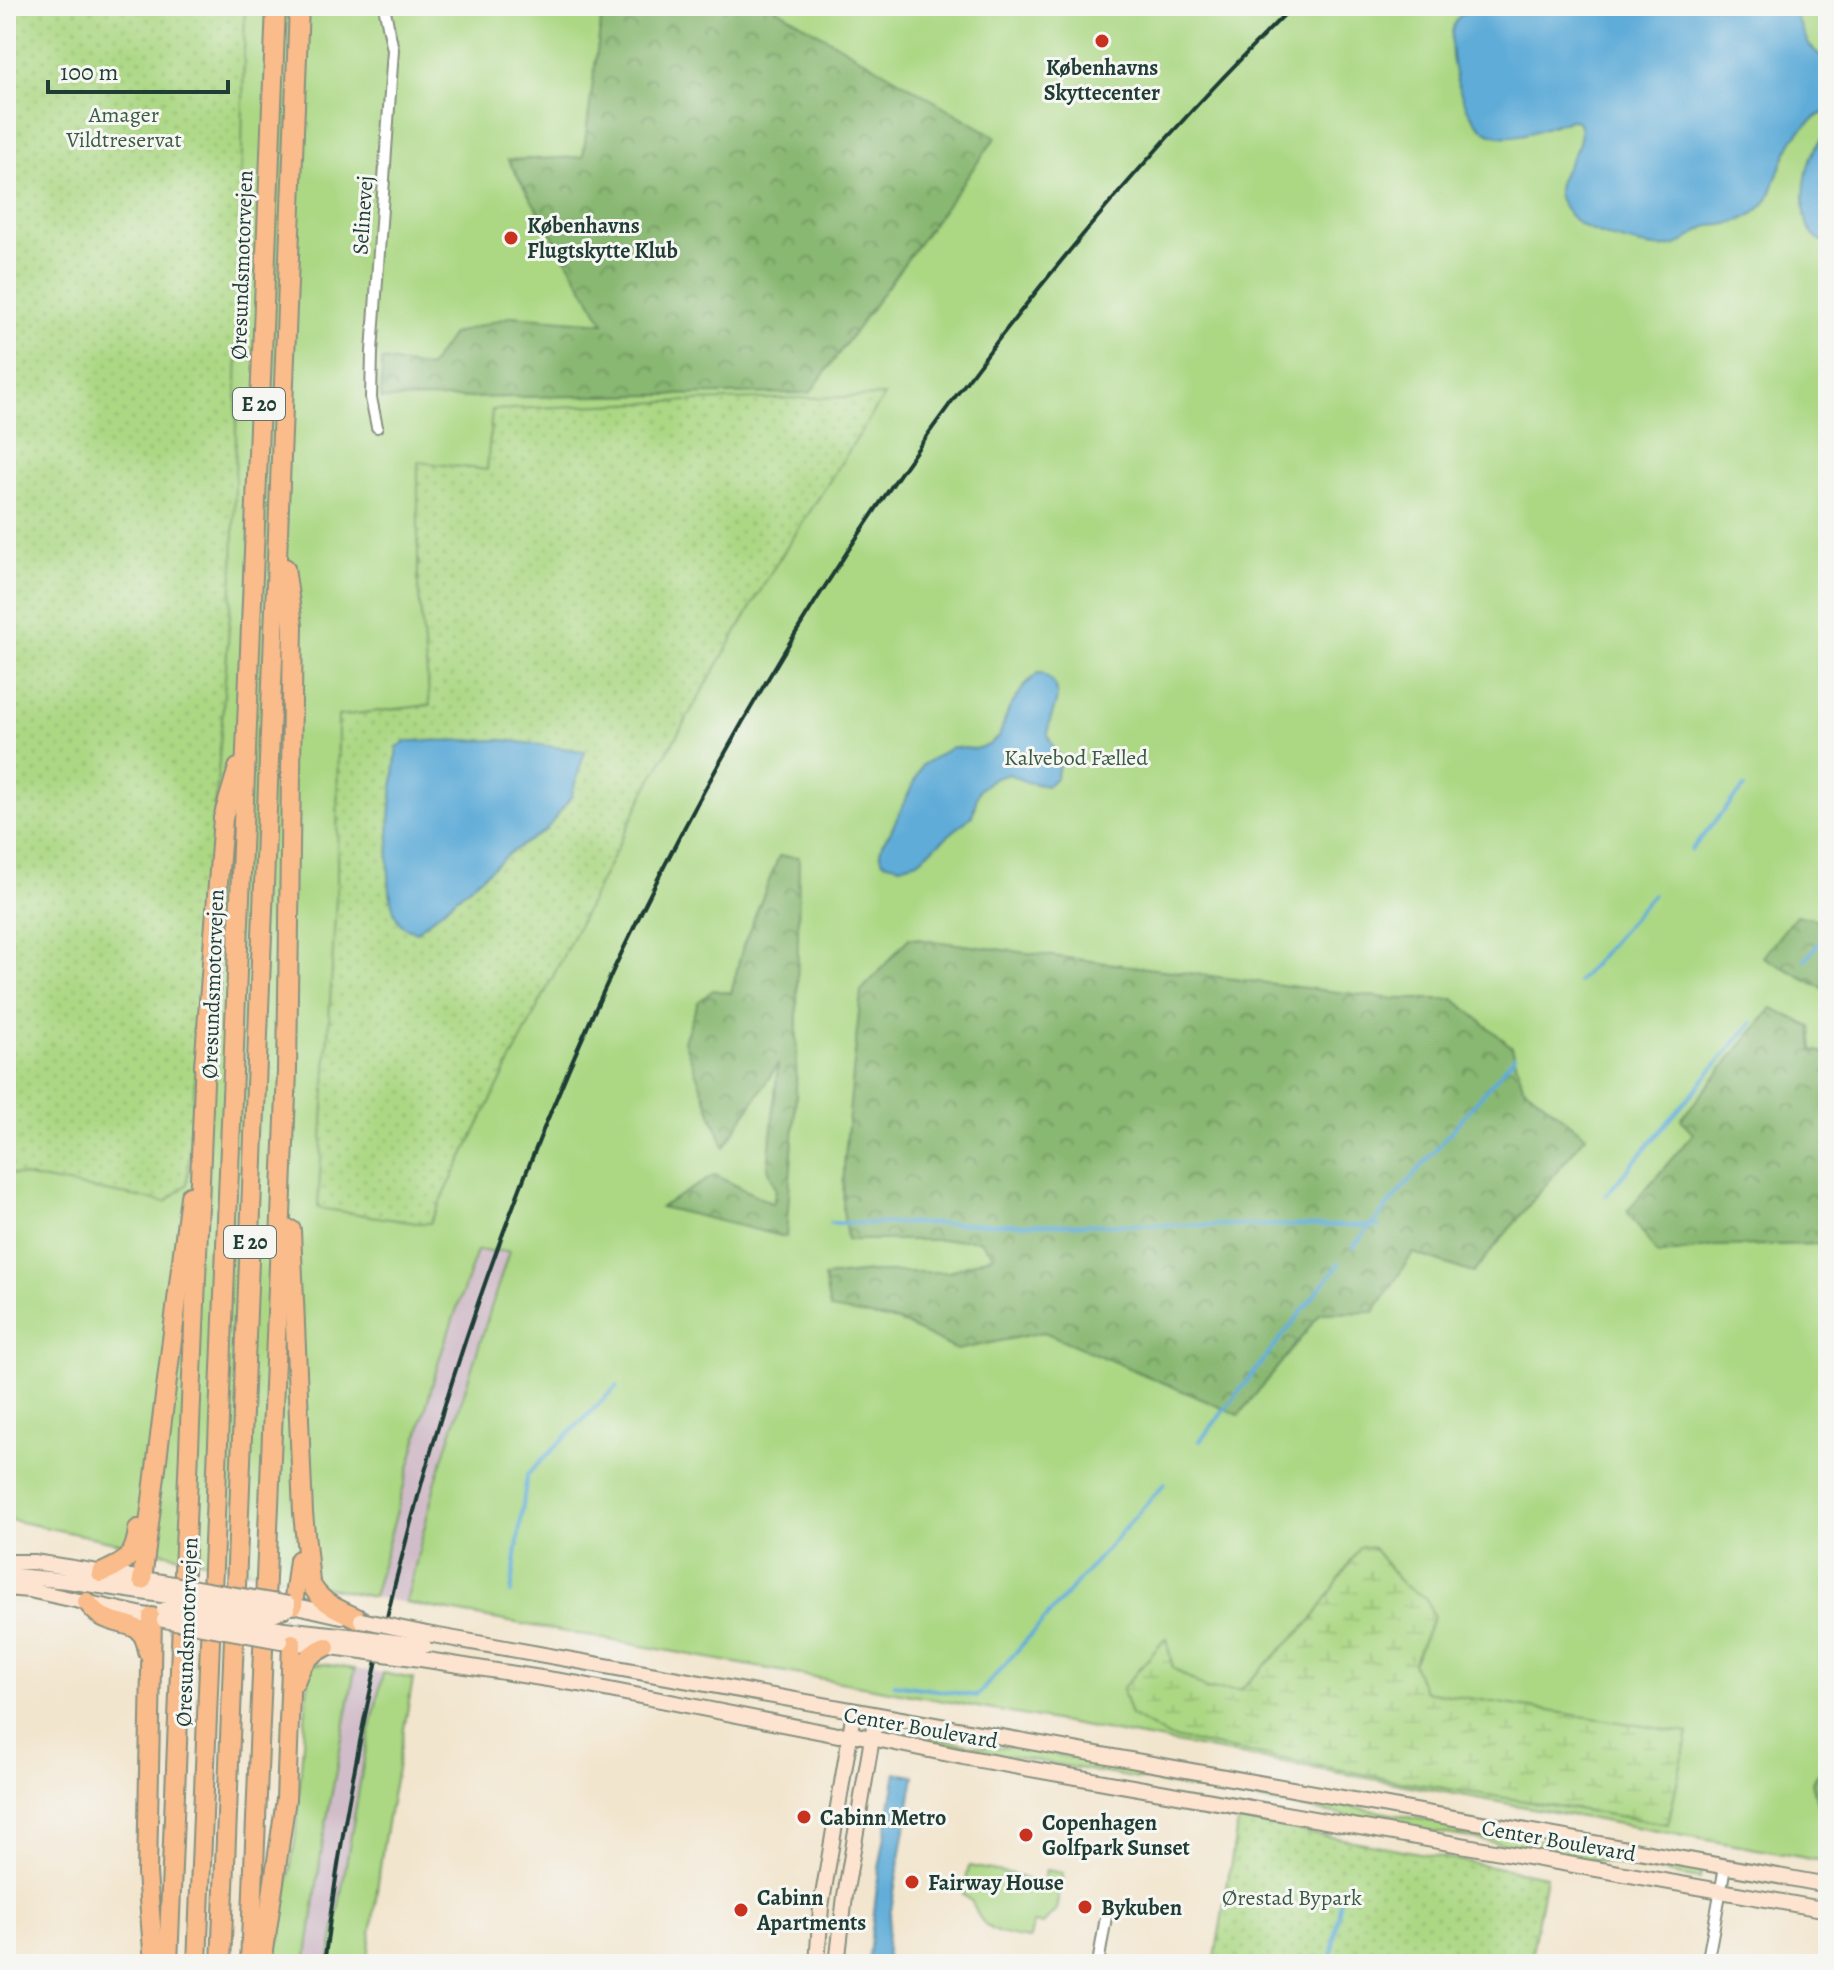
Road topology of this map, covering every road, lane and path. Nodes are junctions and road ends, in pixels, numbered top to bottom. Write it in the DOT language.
graph roads {
  1 [pos="276,6"];
  2 [pos="299,6"];
  3 [pos="384,6"];
  4 [pos="377,427"];
  5 [pos="279,519"];
  6 [pos="246,742"];
  7 [pos="205,1058"];
  8 [pos="287,1071"];
  9 [pos="167,1370"];
  10 [pos="303,1513"];
  11 [pos="6,1562"];
  12 [pos="101,1573"];
  13 [pos="6,1575"];
  14 [pos="143,1586"];
  15 [pos="6,1588"];
  16 [pos="87,1602"];
  17 [pos="161,1605"];
  18 [pos="290,1606"];
  19 [pos="288,1636"];
  20 [pos="358,1636"];
  21 [pos="424,1646"];
  22 [pos="326,1647"];
  23 [pos="151,1685"];
  24 [pos="292,1688"];
  25 [pos="854,1712"];
  26 [pos="876,1715"];
  27 [pos="852,1734"];
  28 [pos="872,1738"];
  29 [pos="1725,1867"];
  30 [pos="1828,1885"];
  31 [pos="1720,1892"];
  32 [pos="1828,1910"];
  33 [pos="1106,1917"];
  34 [pos="154,1964"];
  35 [pos="168,1964"];
  36 [pos="197,1964"];
  37 [pos="221,1964"];
  38 [pos="250,1964"];
  39 [pos="262,1964"];
  40 [pos="817,1964"];
  41 [pos="837,1964"];
  42 [pos="1098,1964"];
  43 [pos="1707,1964"];
  1 -- 6 [label="highway, Øresundsmotorvejen / E 20"];
  2 -- 5 [label="highway, E 20"];
  3 -- 4 [label="street, Selinevej"];
  5 -- 8 [label="highway"];
  5 -- 37 [label="highway, E 20"];
  6 -- 7 [label="highway"];
  6 -- 36 [label="highway, Øresundsmotorvejen / E 20"];
  7 -- 9 [label="highway"];
  7 -- 35 [label="highway"];
  8 -- 10 [label="highway"];
  8 -- 38 [label="highway"];
  9 -- 12 [label="highway"];
  9 -- 14 [label="highway"];
  10 -- 18 [label="highway"];
  10 -- 20 [label="highway"];
  11 -- 12 [label="street, Center Boulevard"];
  12 -- 14 [label="street, Center Boulevard"];
  13 -- 14 [label="street"];
  14 -- 17 [label="street, Center Boulevard"];
  14 -- 17 [label="street"];
  15 -- 16 [label="street, Center Boulevard"];
  16 -- 17 [label="street, Center Boulevard"];
  16 -- 23 [label="highway"];
  17 -- 18 [label="street, Center Boulevard, bridge"];
  17 -- 19 [label="street, Center Boulevard, bridge"];
  17 -- 23 [label="highway"];
  18 -- 19 [label="street"];
  18 -- 20 [label="street, Center Boulevard"];
  19 -- 20 [label="street"];
  19 -- 22 [label="street, Center Boulevard"];
  19 -- 24 [label="highway"];
  20 -- 21 [label="street, Center Boulevard, bridge"];
  20 -- 21 [label="street, Center Boulevard, bridge"];
  20 -- 22 [label="street, Center Boulevard"];
  21 -- 25 [label="street, Center Boulevard"];
  21 -- 27 [label="street, Center Boulevard"];
  22 -- 24 [label="highway"];
  23 -- 34 [label="highway"];
  24 -- 39 [label="highway"];
  25 -- 26 [label="street, Center Boulevard"];
  25 -- 27 [label="street"];
  26 -- 28 [label="street"];
  26 -- 29 [label="street, Center Boulevard"];
  27 -- 28 [label="street, Center Boulevard"];
  27 -- 40 [label="street"];
  28 -- 31 [label="street, Center Boulevard"];
  28 -- 41 [label="street"];
  29 -- 30 [label="street, Center Boulevard"];
  29 -- 31 [label="street"];
  31 -- 32 [label="street, Center Boulevard"];
  31 -- 43 [label="street"];
  33 -- 42 [label="street"];
}
